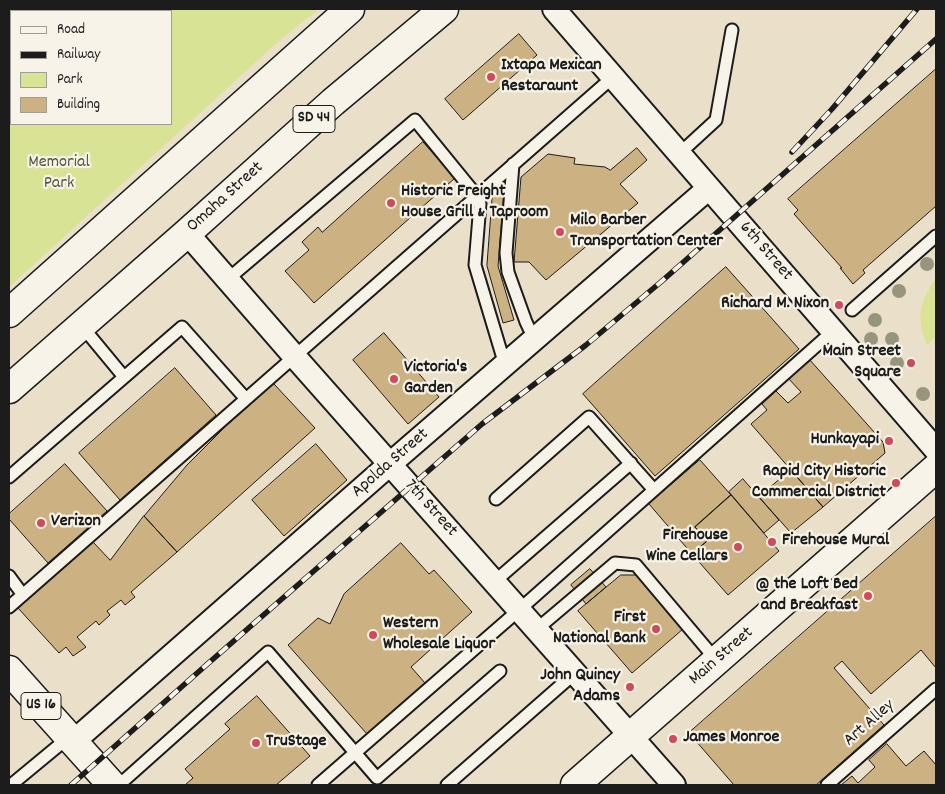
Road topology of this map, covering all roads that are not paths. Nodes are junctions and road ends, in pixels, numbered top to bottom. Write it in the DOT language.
graph roads {
  1 [pos="350,9"];
  2 [pos="444,9"];
  3 [pos="554,9"];
  4 [pos="732,30"];
  5 [pos="613,77"];
  6 [pos="679,154"];
  7 [pos="513,164"];
  8 [pos="709,188"];
  9 [pos="477,196"];
  10 [pos="187,233"];
  11 [pos="936,236"];
  12 [pos="228,279"];
  13 [pos="852,310"];
  14 [pos="9,313"];
  15 [pos="81,325"];
  16 [pos="833,332"];
  17 [pos="534,339"];
  18 [pos="295,356"];
  19 [pos="504,365"];
  20 [pos="124,378"];
  21 [pos="9,389"];
  22 [pos="246,399"];
  23 [pos="936,450"];
  24 [pos="631,463"];
  25 [pos="390,464"];
  26 [pos="936,468"];
  27 [pos="9,477"];
  28 [pos="654,490"];
  29 [pos="496,499"];
  30 [pos="9,576"];
  31 [pos="494,582"];
  32 [pos="23,595"];
  33 [pos="9,607"];
  34 [pos="519,610"];
  35 [pos="537,629"];
  36 [pos="718,661"];
  37 [pos="9,670"];
  38 [pos="500,671"];
  39 [pos="575,673"];
  40 [pos="936,689"];
  41 [pos="631,737"];
  42 [pos="71,739"];
  43 [pos="356,752"];
  44 [pos="11,785"];
  45 [pos="112,785"];
  46 [pos="119,785"];
  47 [pos="318,785"];
  48 [pos="448,785"];
  49 [pos="575,785"];
  50 [pos="674,785"];
  51 [pos="827,785"];
  1 -- 14 [label="main road"];
  2 -- 10 [label="main road, Omaha Street / SD 44"];
  3 -- 5 [label="street, 6th Street"];
  4 -- 6 [label="lane"];
  5 -- 6 [label="street, 6th Street"];
  5 -- 7 [label="lane"];
  6 -- 8 [label="street, 6th Street"];
  7 -- 9 [label="lane"];
  7 -- 17 [label="lane"];
  8 -- 16 [label="street, 6th Street"];
  8 -- 17 [label="street, Apolda Street"];
  9 -- 12 [label="lane"];
  9 -- 18 [label="lane"];
  9 -- 19 [label="lane"];
  10 -- 12 [label="street, 7th Street"];
  10 -- 15 [label="main road, Omaha Street / SD 44"];
  11 -- 13 [label="lane"];
  12 -- 18 [label="street, 7th Street"];
  15 -- 20 [label="lane"];
  15 -- 21 [label="main road, Omaha Street / SD 44"];
  16 -- 23 [label="street, 6th Street"];
  16 -- 28 [label="lane"];
  17 -- 19 [label="street, Apolda Street"];
  18 -- 22 [label="lane"];
  18 -- 25 [label="street, 7th Street"];
  19 -- 25 [label="street, Apolda Street"];
  20 -- 22 [label="lane"];
  20 -- 27 [label="lane"];
  22 -- 32 [label="lane"];
  24 -- 28 [label="lane"];
  24 -- 29 [label="lane"];
  24 -- 31 [label="lane"];
  25 -- 31 [label="street, 7th Street"];
  25 -- 42 [label="street, Apolda Street"];
  26 -- 36 [label="main road, Main Street"];
  28 -- 34 [label="lane"];
  30 -- 32 [label="lane"];
  31 -- 34 [label="street, 7th Street"];
  32 -- 33 [label="lane"];
  34 -- 35 [label="street, 7th Street"];
  34 -- 43 [label="lane"];
  35 -- 36 [label="lane"];
  35 -- 39 [label="street, 7th Street"];
  36 -- 41 [label="main road, Main Street"];
  37 -- 42 [label="main road, US 16"];
  38 -- 43 [label="lane"];
  39 -- 41 [label="street, 7th Street"];
  39 -- 48 [label="lane"];
  40 -- 51 [label="lane, Art Alley"];
  41 -- 49 [label="main road, Main Street"];
  41 -- 50 [label="street, 7th Street"];
  42 -- 44 [label="lane"];
  42 -- 45 [label="main road, US 16"];
  43 -- 46 [label="lane"];
  43 -- 47 [label="lane"];
}
